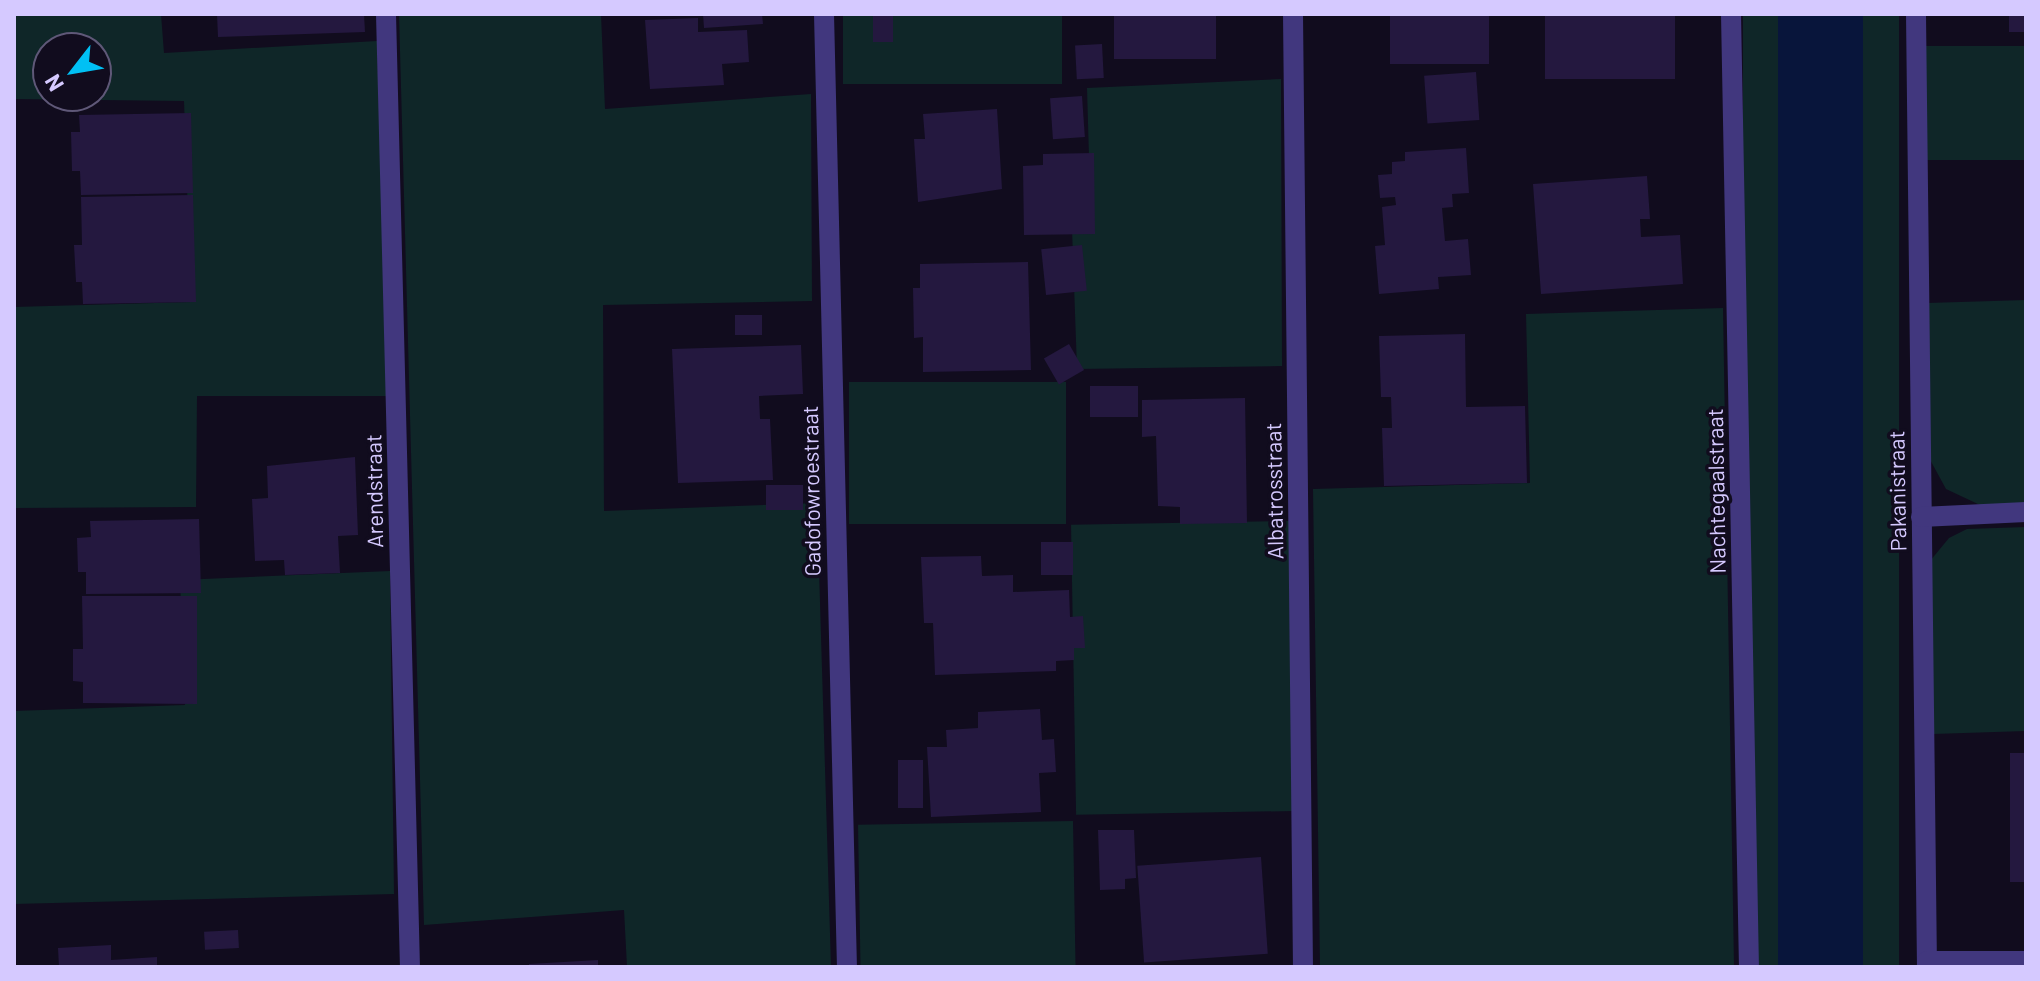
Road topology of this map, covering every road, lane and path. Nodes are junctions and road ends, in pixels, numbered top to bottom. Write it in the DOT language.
graph roads {
  1 [pos="386,14"];
  2 [pos="824,14"];
  3 [pos="1293,14"];
  4 [pos="1731,14"];
  5 [pos="1916,14"];
  6 [pos="2026,512"];
  7 [pos="1921,517"];
  8 [pos="2026,961"];
  9 [pos="1927,964"];
  10 [pos="410,967"];
  11 [pos="847,967"];
  12 [pos="1303,967"];
  13 [pos="1749,967"];
  1 -- 10 [label="street, Arendstraat"];
  2 -- 11 [label="street, Gadofowroestraat"];
  3 -- 12 [label="street, Albatrosstraat"];
  4 -- 13 [label="street, Nachtegaalstraat"];
  5 -- 7 [label="street, Pakanistraat"];
  6 -- 7 [label="street"];
  7 -- 9 [label="street, Pakanistraat"];
  8 -- 9 [label="street"];
}
